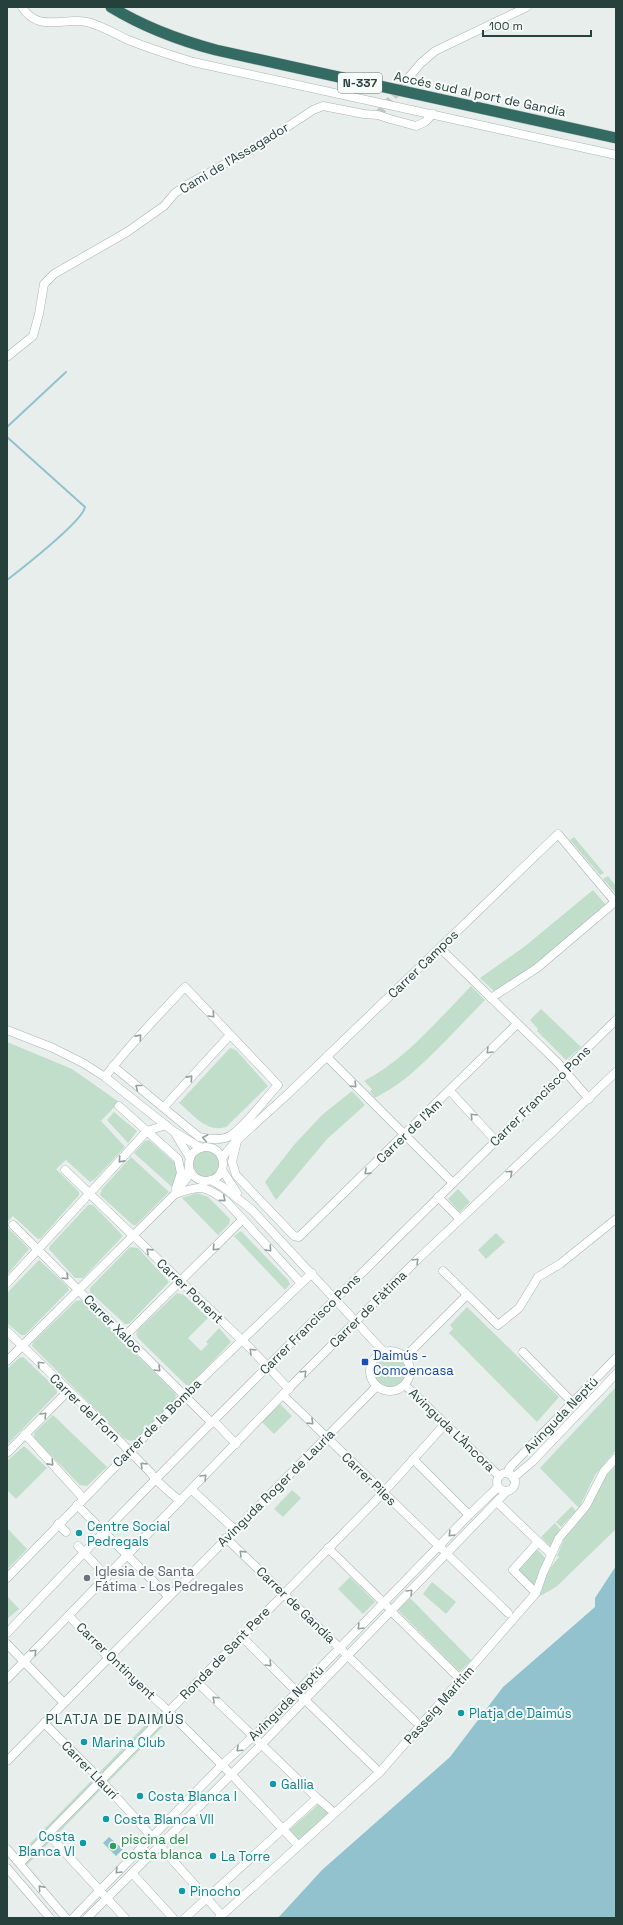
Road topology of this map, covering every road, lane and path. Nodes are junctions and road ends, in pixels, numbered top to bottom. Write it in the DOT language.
graph roads {
  1 [pos="22,7"];
  2 [pos="111,7"];
  3 [pos="527,7"];
  4 [pos="410,76"];
  5 [pos="433,114"];
  6 [pos="616,138"];
  7 [pos="616,155"];
  8 [pos="7,357"];
  9 [pos="616,903"];
  10 [pos="440,948"];
  11 [pos="490,998"];
  12 [pos="616,1020"];
  13 [pos="517,1024"];
  14 [pos="7,1030"];
  15 [pos="230,1035"];
  16 [pos="327,1057"];
  17 [pos="113,1066"];
  18 [pos="566,1072"];
  19 [pos="616,1072"];
  20 [pos="105,1077"];
  21 [pos="450,1091"];
  22 [pos="289,1093"];
  23 [pos="589,1099"];
  24 [pos="119,1106"];
  25 [pos="164,1107"];
  26 [pos="249,1119"];
  27 [pos="166,1125"];
  28 [pos="147,1131"];
  29 [pos="173,1131"];
  30 [pos="405,1134"];
  31 [pos="229,1137"];
  32 [pos="237,1140"];
  33 [pos="496,1141"];
  34 [pos="201,1148"];
  35 [pos="215,1150"];
  36 [pos="222,1158"];
  37 [pos="190,1162"];
  38 [pos="65,1170"];
  39 [pos="222,1170"];
  40 [pos="200,1180"];
  41 [pos="211,1180"];
  42 [pos="453,1183"];
  43 [pos="90,1193"];
  44 [pos="174,1195"];
  45 [pos="438,1197"];
  46 [pos="241,1199"];
  47 [pos="460,1219"];
  48 [pos="616,1219"];
  49 [pos="242,1220"];
  50 [pos="13,1225"];
  51 [pos="134,1236"];
  52 [pos="38,1250"];
  53 [pos="443,1271"];
  54 [pos="312,1273"];
  55 [pos="181,1281"];
  56 [pos="7,1283"];
  57 [pos="301,1283"];
  58 [pos="80,1290"];
  59 [pos="467,1295"];
  60 [pos="335,1298"];
  61 [pos="357,1321"];
  62 [pos="7,1331"];
  63 [pos="125,1336"];
  64 [pos="242,1341"];
  65 [pos="22,1346"];
  66 [pos="383,1351"];
  67 [pos="523,1352"];
  68 [pos="405,1357"];
  69 [pos="616,1358"];
  70 [pos="7,1361"];
  71 [pos="267,1367"];
  72 [pos="616,1374"];
  73 [pos="405,1385"];
  74 [pos="376,1386"];
  75 [pos="289,1389"];
  76 [pos="68,1391"];
  77 [pos="185,1395"];
  78 [pos="282,1396"];
  79 [pos="573,1403"];
  80 [pos="213,1422"];
  81 [pos="445,1424"];
  82 [pos="25,1434"];
  83 [pos="326,1437"];
  84 [pos="236,1444"];
  85 [pos="130,1452"];
  86 [pos="7,1453"];
  87 [pos="616,1458"];
  88 [pos="413,1459"];
  89 [pos="499,1476"];
  90 [pos="511,1476"];
  91 [pos="154,1480"];
  92 [pos="498,1487"];
  93 [pos="192,1490"];
  94 [pos="507,1491"];
  95 [pos="383,1493"];
  96 [pos="80,1501"];
  97 [pos="180,1501"];
  98 [pos="496,1502"];
  99 [pos="469,1515"];
  100 [pos="58,1524"];
  101 [pos="234,1529"];
  102 [pos="66,1532"];
  103 [pos="104,1532"];
  104 [pos="226,1538"];
  105 [pos="537,1541"];
  106 [pos="78,1546"];
  107 [pos="438,1547"];
  108 [pos="328,1548"];
  109 [pos="84,1553"];
  110 [pos="551,1554"];
  111 [pos="128,1555"];
  112 [pos="446,1555"];
  113 [pos="107,1577"];
  114 [pos="7,1578"];
  115 [pos="284,1593"];
  116 [pos="536,1593"];
  117 [pos="168,1596"];
  118 [pos="384,1603"];
  119 [pos="391,1611"];
  120 [pos="508,1613"];
  121 [pos="69,1616"];
  122 [pos="7,1632"];
  123 [pos="241,1636"];
  124 [pos="7,1644"];
  125 [pos="340,1648"];
  126 [pos="348,1654"];
  127 [pos="108,1657"];
  128 [pos="24,1662"];
  129 [pos="456,1675"];
  130 [pos="7,1680"];
  131 [pos="196,1682"];
  132 [pos="297,1692"];
  133 [pos="304,1700"];
  134 [pos="64,1702"];
  135 [pos="168,1711"];
  136 [pos="415,1721"];
  137 [pos="44,1723"];
  138 [pos="253,1736"];
  139 [pos="262,1744"];
  140 [pos="7,1761"];
  141 [pos="222,1765"];
  142 [pos="375,1768"];
  143 [pos="231,1774"];
  144 [pos="101,1780"];
  145 [pos="317,1798"];
  146 [pos="330,1809"];
  147 [pos="282,1829"];
  148 [pos="48,1834"];
  149 [pos="152,1836"];
  150 [pos="295,1842"];
  151 [pos="160,1844"];
  152 [pos="7,1849"];
  153 [pos="20,1863"];
  154 [pos="8,1872"];
  155 [pos="132,1873"];
  156 [pos="100,1890"];
  157 [pos="107,1898"];
  158 [pos="206,1898"];
  159 [pos="219,1915"];
  160 [pos="50,1918"];
  161 [pos="66,1918"];
  162 [pos="73,1918"];
  163 [pos="87,1918"];
  164 [pos="125,1918"];
  165 [pos="173,1918"];
  166 [pos="185,1918"];
  1 -- 5 [label="street"];
  2 -- 6 [label="highway, Accés sud al port de Gandia / N-337"];
  3 -- 4 [label="street"];
  5 -- 7 [label="street"];
  5 -- 8 [label="street, Camí de l'Assagador"];
  9 -- 10 [label="street, Carrer Campos"];
  9 -- 11 [label="street"];
  10 -- 11 [label="street"];
  10 -- 16 [label="street, Carrer Campos"];
  11 -- 13 [label="street"];
  12 -- 18 [label="street, Carrer Francisco Pons"];
  13 -- 18 [label="street"];
  13 -- 21 [label="street, Carrer de l'Am, one-way"];
  14 -- 20 [label="street"];
  17 -- 15 [label="street, one-way"];
  25 -- 15 [label="street, one-way"];
  15 -- 26 [label="street"];
  16 -- 22 [label="street, Carrer Campos"];
  16 -- 30 [label="street, one-way"];
  17 -- 20 [label="street"];
  25 -- 17 [label="street, one-way"];
  18 -- 23 [label="street"];
  18 -- 33 [label="street, Carrer Francisco Pons"];
  19 -- 23 [label="street, Carrer de Fàtima"];
  20 -- 27 [label="street"];
  21 -- 30 [label="street, Carrer de l'Am"];
  33 -- 21 [label="street, one-way"];
  22 -- 26 [label="street"];
  22 -- 32 [label="street"];
  47 -- 23 [label="street, Carrer de Fàtima, one-way"];
  24 -- 28 [label="street"];
  31 -- 25 [label="street, one-way"];
  26 -- 31 [label="street"];
  27 -- 28 [label="street"];
  27 -- 29 [label="street"];
  28 -- 43 [label="street, one-way"];
  28 -- 44 [label="street"];
  29 -- 34 [label="street"];
  29 -- 37 [label="street"];
  30 -- 32 [label="street, Carrer de l'Am, one-way"];
  30 -- 42 [label="street"];
  31 -- 35 [label="street"];
  32 -- 36 [label="street"];
  33 -- 42 [label="street, Carrer Francisco Pons"];
  34 -- 35 [label="street"];
  34 -- 37 [label="street"];
  35 -- 36 [label="street"];
  36 -- 39 [label="street"];
  37 -- 40 [label="street"];
  37 -- 44 [label="street"];
  38 -- 43 [label="street, Carrer Ponent"];
  39 -- 41 [label="street"];
  39 -- 46 [label="street"];
  40 -- 41 [label="street"];
  40 -- 44 [label="street"];
  41 -- 46 [label="street"];
  42 -- 45 [label="street, Carrer Francisco Pons"];
  43 -- 51 [label="street, Carrer Ponent"];
  43 -- 52 [label="street"];
  44 -- 49 [label="street, one-way"];
  44 -- 51 [label="street"];
  45 -- 47 [label="street"];
  45 -- 60 [label="street, Carrer Francisco Pons"];
  46 -- 54 [label="street"];
  61 -- 47 [label="street, Carrer de Fàtima, one-way"];
  48 -- 59 [label="street"];
  49 -- 55 [label="street, one-way"];
  49 -- 57 [label="street, one-way"];
  50 -- 52 [label="street, Carrer Xaloc"];
  55 -- 51 [label="street, Carrer Ponent, one-way"];
  51 -- 58 [label="street"];
  52 -- 56 [label="street"];
  52 -- 58 [label="street, Carrer Xaloc, one-way"];
  53 -- 59 [label="street"];
  54 -- 57 [label="street, Carrer de la Bomba"];
  54 -- 60 [label="street"];
  55 -- 63 [label="street"];
  55 -- 64 [label="street, Carrer Ponent"];
  57 -- 64 [label="street, Carrer de la Bomba"];
  58 -- 63 [label="street, Carrer Xaloc"];
  58 -- 65 [label="street"];
  59 -- 68 [label="street"];
  60 -- 61 [label="street"];
  60 -- 71 [label="street, Carrer Francisco Pons"];
  61 -- 66 [label="street"];
  75 -- 61 [label="street, Carrer de Fàtima, one-way"];
  62 -- 65 [label="street, Carrer del Forn"];
  63 -- 77 [label="street, Carrer Xaloc, one-way"];
  71 -- 64 [label="street, Carrer Ponent, one-way"];
  64 -- 77 [label="street, Carrer de la Bomba"];
  65 -- 70 [label="street"];
  76 -- 65 [label="street, Carrer del Forn, one-way"];
  66 -- 68 [label="street"];
  66 -- 74 [label="street"];
  67 -- 79 [label="street"];
  68 -- 73 [label="street"];
  69 -- 79 [label="street, Avinguda Neptú"];
  71 -- 75 [label="street, Carrer Ponent"];
  71 -- 80 [label="street, Carrer Francisco Pons"];
  72 -- 90 [label="street, Avinguda Neptú"];
  73 -- 74 [label="street"];
  73 -- 81 [label="street, Avinguda L'Àncora"];
  74 -- 83 [label="street, Avinguda Roger de Lauria"];
  75 -- 78 [label="street, Carrer de Fàtima"];
  82 -- 76 [label="street, one-way"];
  76 -- 85 [label="street, Carrer del Forn"];
  77 -- 80 [label="street, Carrer Xaloc"];
  77 -- 85 [label="street, Carrer de la Bomba"];
  78 -- 83 [label="street, Carrer Piles, one-way"];
  78 -- 84 [label="street, Carrer de Fàtima"];
  79 -- 90 [label="street, Avinguda Neptú"];
  80 -- 84 [label="street, Carrer Xaloc"];
  80 -- 91 [label="street, Carrer Francisco Pons"];
  81 -- 88 [label="street, Ronda de Sant Pere"];
  81 -- 89 [label="street, Avinguda L'Àncora"];
  82 -- 86 [label="street"];
  82 -- 96 [label="street, one-way"];
  83 -- 95 [label="street, Carrer Piles"];
  83 -- 101 [label="street, Avinguda Roger de Lauria"];
  93 -- 84 [label="street, Carrer de Fàtima, one-way"];
  91 -- 85 [label="street, Carrer del Forn, one-way"];
  85 -- 96 [label="street, Carrer de la Bomba"];
  87 -- 110 [label="street, Passeig Marítim"];
  88 -- 95 [label="street, Ronda de Sant Pere"];
  88 -- 99 [label="street"];
  89 -- 90 [label="street"];
  89 -- 92 [label="street"];
  90 -- 94 [label="street"];
  91 -- 97 [label="street, Carrer del Forn"];
  91 -- 103 [label="street, Carrer Francisco Pons"];
  92 -- 94 [label="street"];
  92 -- 99 [label="street, Avinguda Neptú"];
  93 -- 97 [label="street, Carrer de Fàtima"];
  93 -- 101 [label="street"];
  94 -- 98 [label="street, Avinguda Neptú"];
  95 -- 107 [label="street, Carrer Piles"];
  95 -- 108 [label="street, Ronda de Sant Pere"];
  96 -- 100 [label="street, Carrer de la Bomba"];
  96 -- 103 [label="street"];
  97 -- 111 [label="street, Carrer de Fàtima"];
  98 -- 105 [label="street"];
  98 -- 112 [label="street, Avinguda Neptú"];
  99 -- 107 [label="street, Avinguda Neptú, one-way"];
  100 -- 102 [label="street"];
  100 -- 114 [label="street, Carrer de la Bomba"];
  101 -- 104 [label="street, Avinguda Roger de Lauria"];
  103 -- 109 [label="street, Carrer Francisco Pons"];
  103 -- 111 [label="street"];
  115 -- 104 [label="street, Carrer de Gandía, one-way"];
  104 -- 117 [label="street, Avinguda Roger de Lauria"];
  105 -- 110 [label="street"];
  105 -- 116 [label="street"];
  106 -- 109 [label="street"];
  107 -- 112 [label="street, Carrer Piles"];
  107 -- 118 [label="street, Avinguda Neptú"];
  108 -- 115 [label="street, Ronda de Sant Pere"];
  108 -- 118 [label="street"];
  109 -- 113 [label="street"];
  109 -- 122 [label="street, Carrer Francisco Pons"];
  110 -- 116 [label="street, Passeig Marítim"];
  111 -- 113 [label="street, Carrer de Fàtima"];
  111 -- 117 [label="street"];
  119 -- 112 [label="street, Avinguda Neptú, one-way"];
  112 -- 120 [label="street, Carrer Piles"];
  113 -- 121 [label="street, Carrer de Fàtima"];
  115 -- 123 [label="street, Ronda de Sant Pere"];
  115 -- 125 [label="street, Carrer de Gandía"];
  116 -- 159 [label="street, Passeig Marítim"];
  117 -- 127 [label="street, Avinguda Roger de Lauria"];
  118 -- 119 [label="street"];
  118 -- 125 [label="street, Avinguda Neptú, one-way"];
  119 -- 126 [label="street, Avinguda Neptú"];
  119 -- 129 [label="street"];
  121 -- 127 [label="street, Carrer Ontinyent"];
  128 -- 121 [label="street, Carrer de Fàtima, one-way"];
  123 -- 131 [label="street, Ronda de Sant Pere"];
  123 -- 132 [label="street, one-way"];
  124 -- 128 [label="street"];
  125 -- 126 [label="street, Carrer de Gandía"];
  125 -- 132 [label="street, Avinguda Neptú"];
  126 -- 133 [label="street, Avinguda Neptú"];
  126 -- 136 [label="street, Carrer de Gandía"];
  127 -- 134 [label="street, Avinguda Roger de Lauria"];
  127 -- 135 [label="street, Carrer Ontinyent"];
  128 -- 130 [label="street, Carrer de Fàtima"];
  128 -- 134 [label="street"];
  131 -- 135 [label="street, Ronda de Sant Pere"];
  138 -- 131 [label="street, one-way"];
  132 -- 133 [label="street"];
  132 -- 138 [label="street, Avinguda Neptú"];
  133 -- 139 [label="street, Avinguda Neptú"];
  133 -- 142 [label="street"];
  134 -- 137 [label="street, Avinguda Roger de Lauria"];
  135 -- 141 [label="street, Carrer Ontinyent"];
  135 -- 144 [label="street, Ronda de Sant Pere"];
  137 -- 140 [label="street, Avinguda Roger de Lauria"];
  137 -- 144 [label="street, Carrer Llaurí"];
  138 -- 139 [label="street"];
  138 -- 141 [label="street, Avinguda Neptú, one-way"];
  139 -- 143 [label="street, Avinguda Neptú"];
  139 -- 145 [label="street"];
  141 -- 143 [label="street, Carrer Ontinyent"];
  141 -- 149 [label="street, Avinguda Neptú"];
  143 -- 147 [label="street, Carrer Ontinyent"];
  143 -- 151 [label="street, Avinguda Neptú"];
  144 -- 148 [label="street, Ronda de Sant Pere"];
  144 -- 149 [label="street, Carrer Llaurí"];
  145 -- 146 [label="street"];
  145 -- 147 [label="street"];
  147 -- 150 [label="street, Carrer Ontinyent"];
  147 -- 158 [label="street"];
  148 -- 153 [label="street, Ronda de Sant Pere"];
  148 -- 156 [label="street"];
  149 -- 151 [label="street, Carrer Llaurí"];
  149 -- 156 [label="street, Avinguda Neptú, one-way"];
  151 -- 155 [label="street, Avinguda Neptú"];
  151 -- 158 [label="street, Passeig Marítim"];
  152 -- 153 [label="street"];
  161 -- 153 [label="street, one-way"];
  154 -- 160 [label="street"];
  155 -- 157 [label="street, Avinguda Neptú"];
  155 -- 165 [label="street"];
  156 -- 157 [label="street"];
  156 -- 162 [label="street, Avinguda Neptú"];
  157 -- 163 [label="street, Avinguda Neptú"];
  157 -- 164 [label="street"];
  158 -- 159 [label="street, Passeig Marítim"];
  158 -- 166 [label="street"];
}
